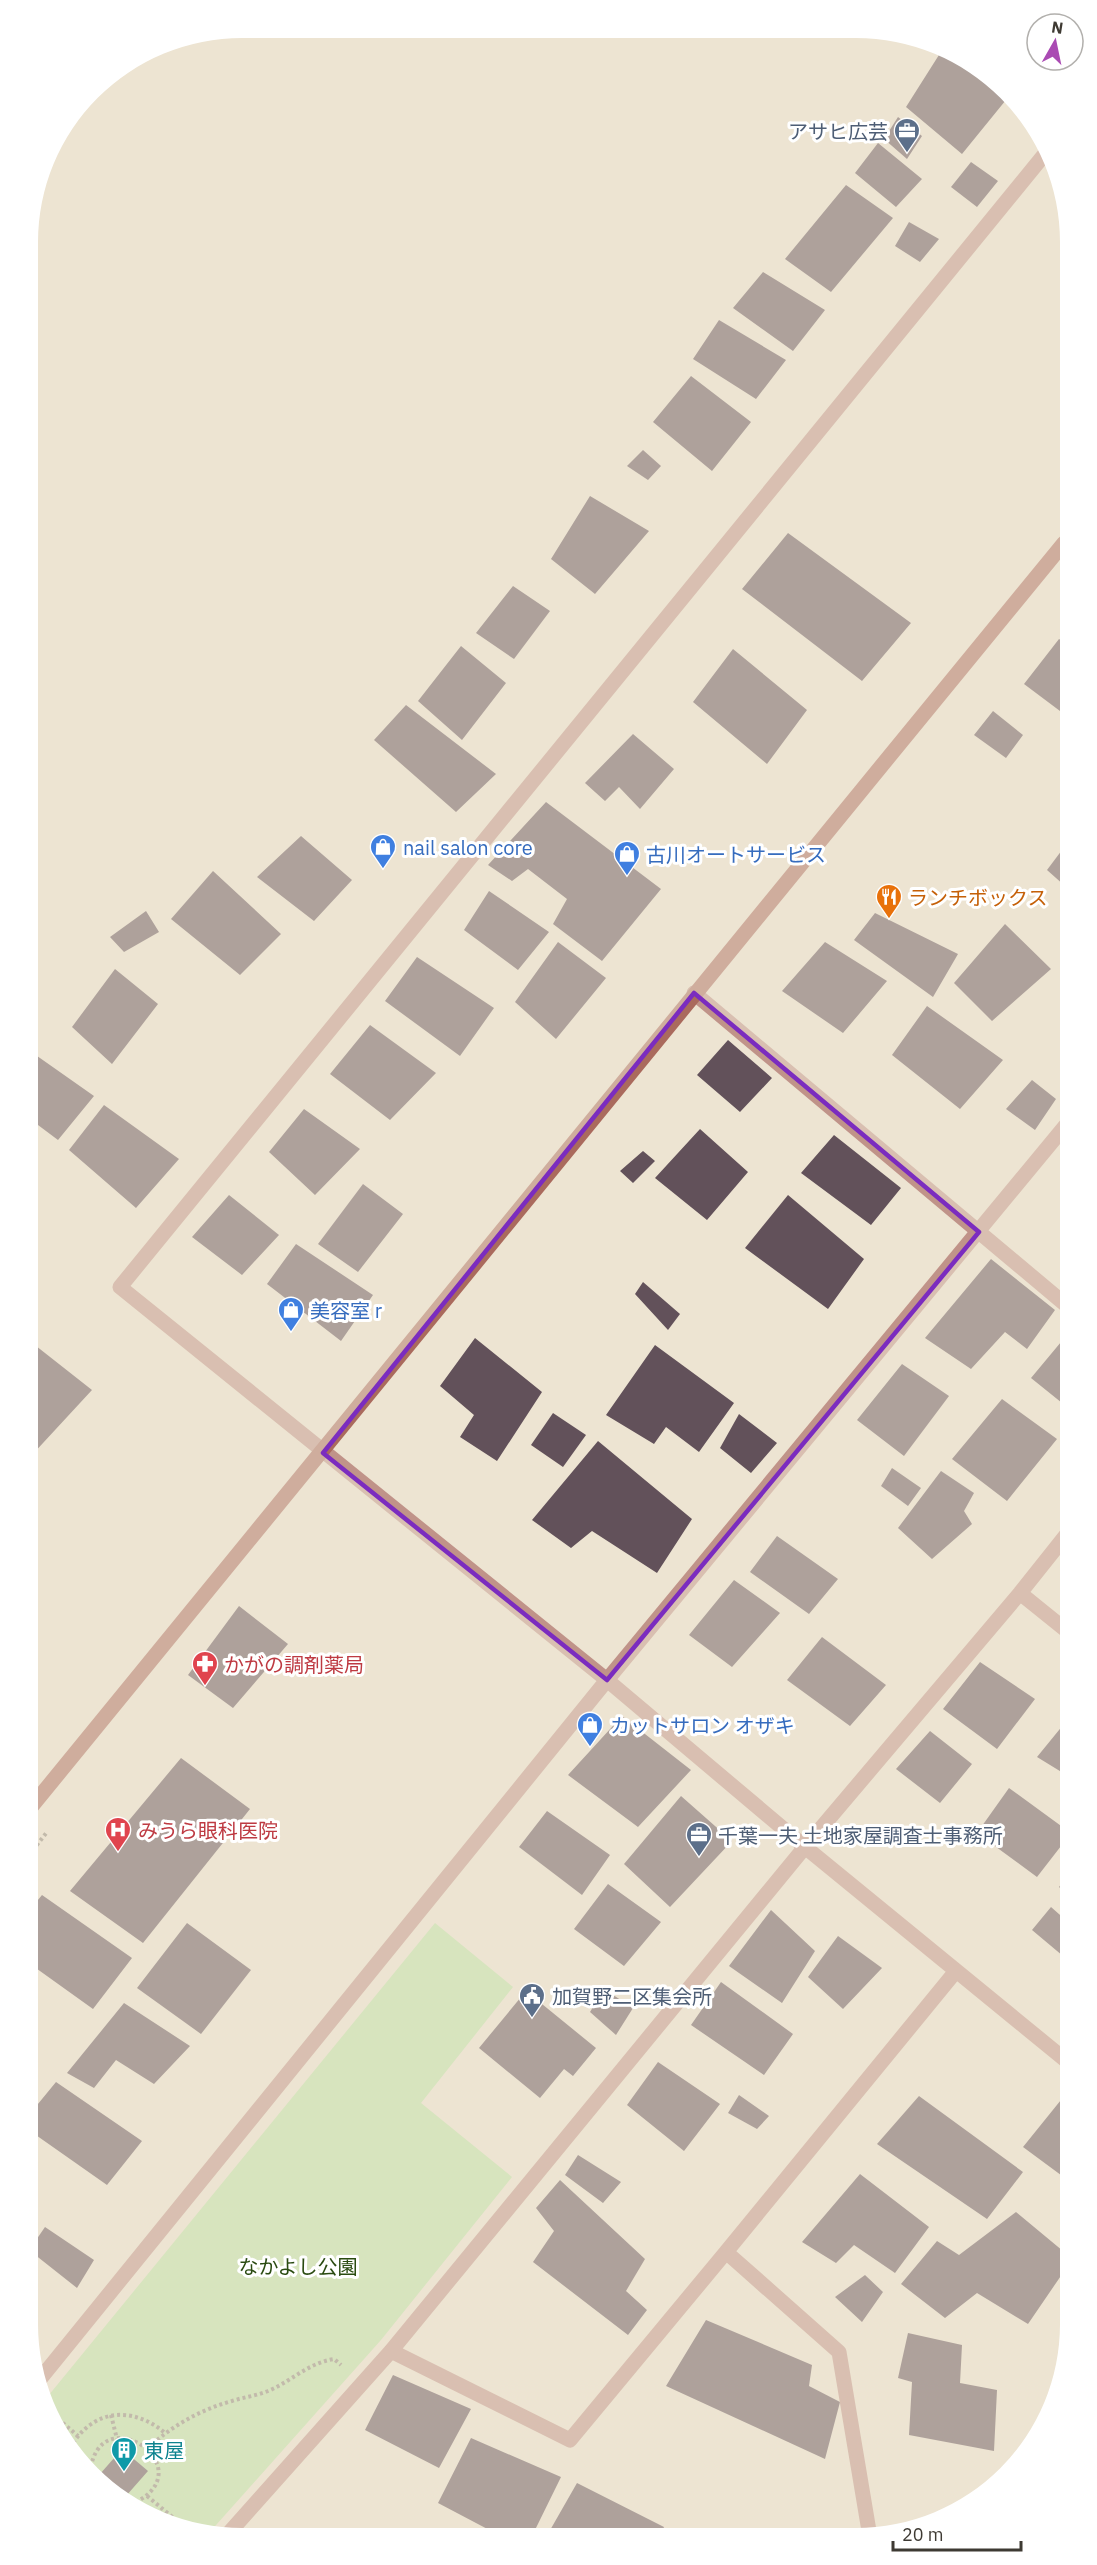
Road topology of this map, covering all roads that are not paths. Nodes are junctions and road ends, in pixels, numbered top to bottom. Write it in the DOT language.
graph roads {
  1 [pos="1041,158"];
  2 [pos="1060,548"];
  3 [pos="694,993"];
  4 [pos="1060,1133"];
  5 [pos="979,1232"];
  6 [pos="1059,1300"];
  7 [pos="323,1453"];
  8 [pos="1059,1544"];
  9 [pos="1020,1593"];
  10 [pos="1059,1625"];
  11 [pos="607,1680"];
  12 [pos="38,1799"];
  13 [pos="805,1847"];
  14 [pos="956,1971"];
  15 [pos="1059,2055"];
  16 [pos="726,2252"];
  17 [pos="391,2351"];
  18 [pos="44,2374"];
  19 [pos="868,2527"];
  20 [pos="239,2528"];
  1 -- 7 [label="street"];
  2 -- 3 [label="street"];
  3 -- 5 [label="street"];
  3 -- 7 [label="street"];
  4 -- 5 [label="street"];
  5 -- 6 [label="street"];
  5 -- 11 [label="street"];
  7 -- 11 [label="street"];
  7 -- 12 [label="street"];
  8 -- 9 [label="street"];
  9 -- 10 [label="street"];
  9 -- 13 [label="street"];
  11 -- 13 [label="street"];
  11 -- 18 [label="street"];
  13 -- 14 [label="street"];
  13 -- 17 [label="street"];
  14 -- 15 [label="street"];
  14 -- 16 [label="street"];
  16 -- 17 [label="street"];
  16 -- 19 [label="street"];
  17 -- 20 [label="street"];
}
